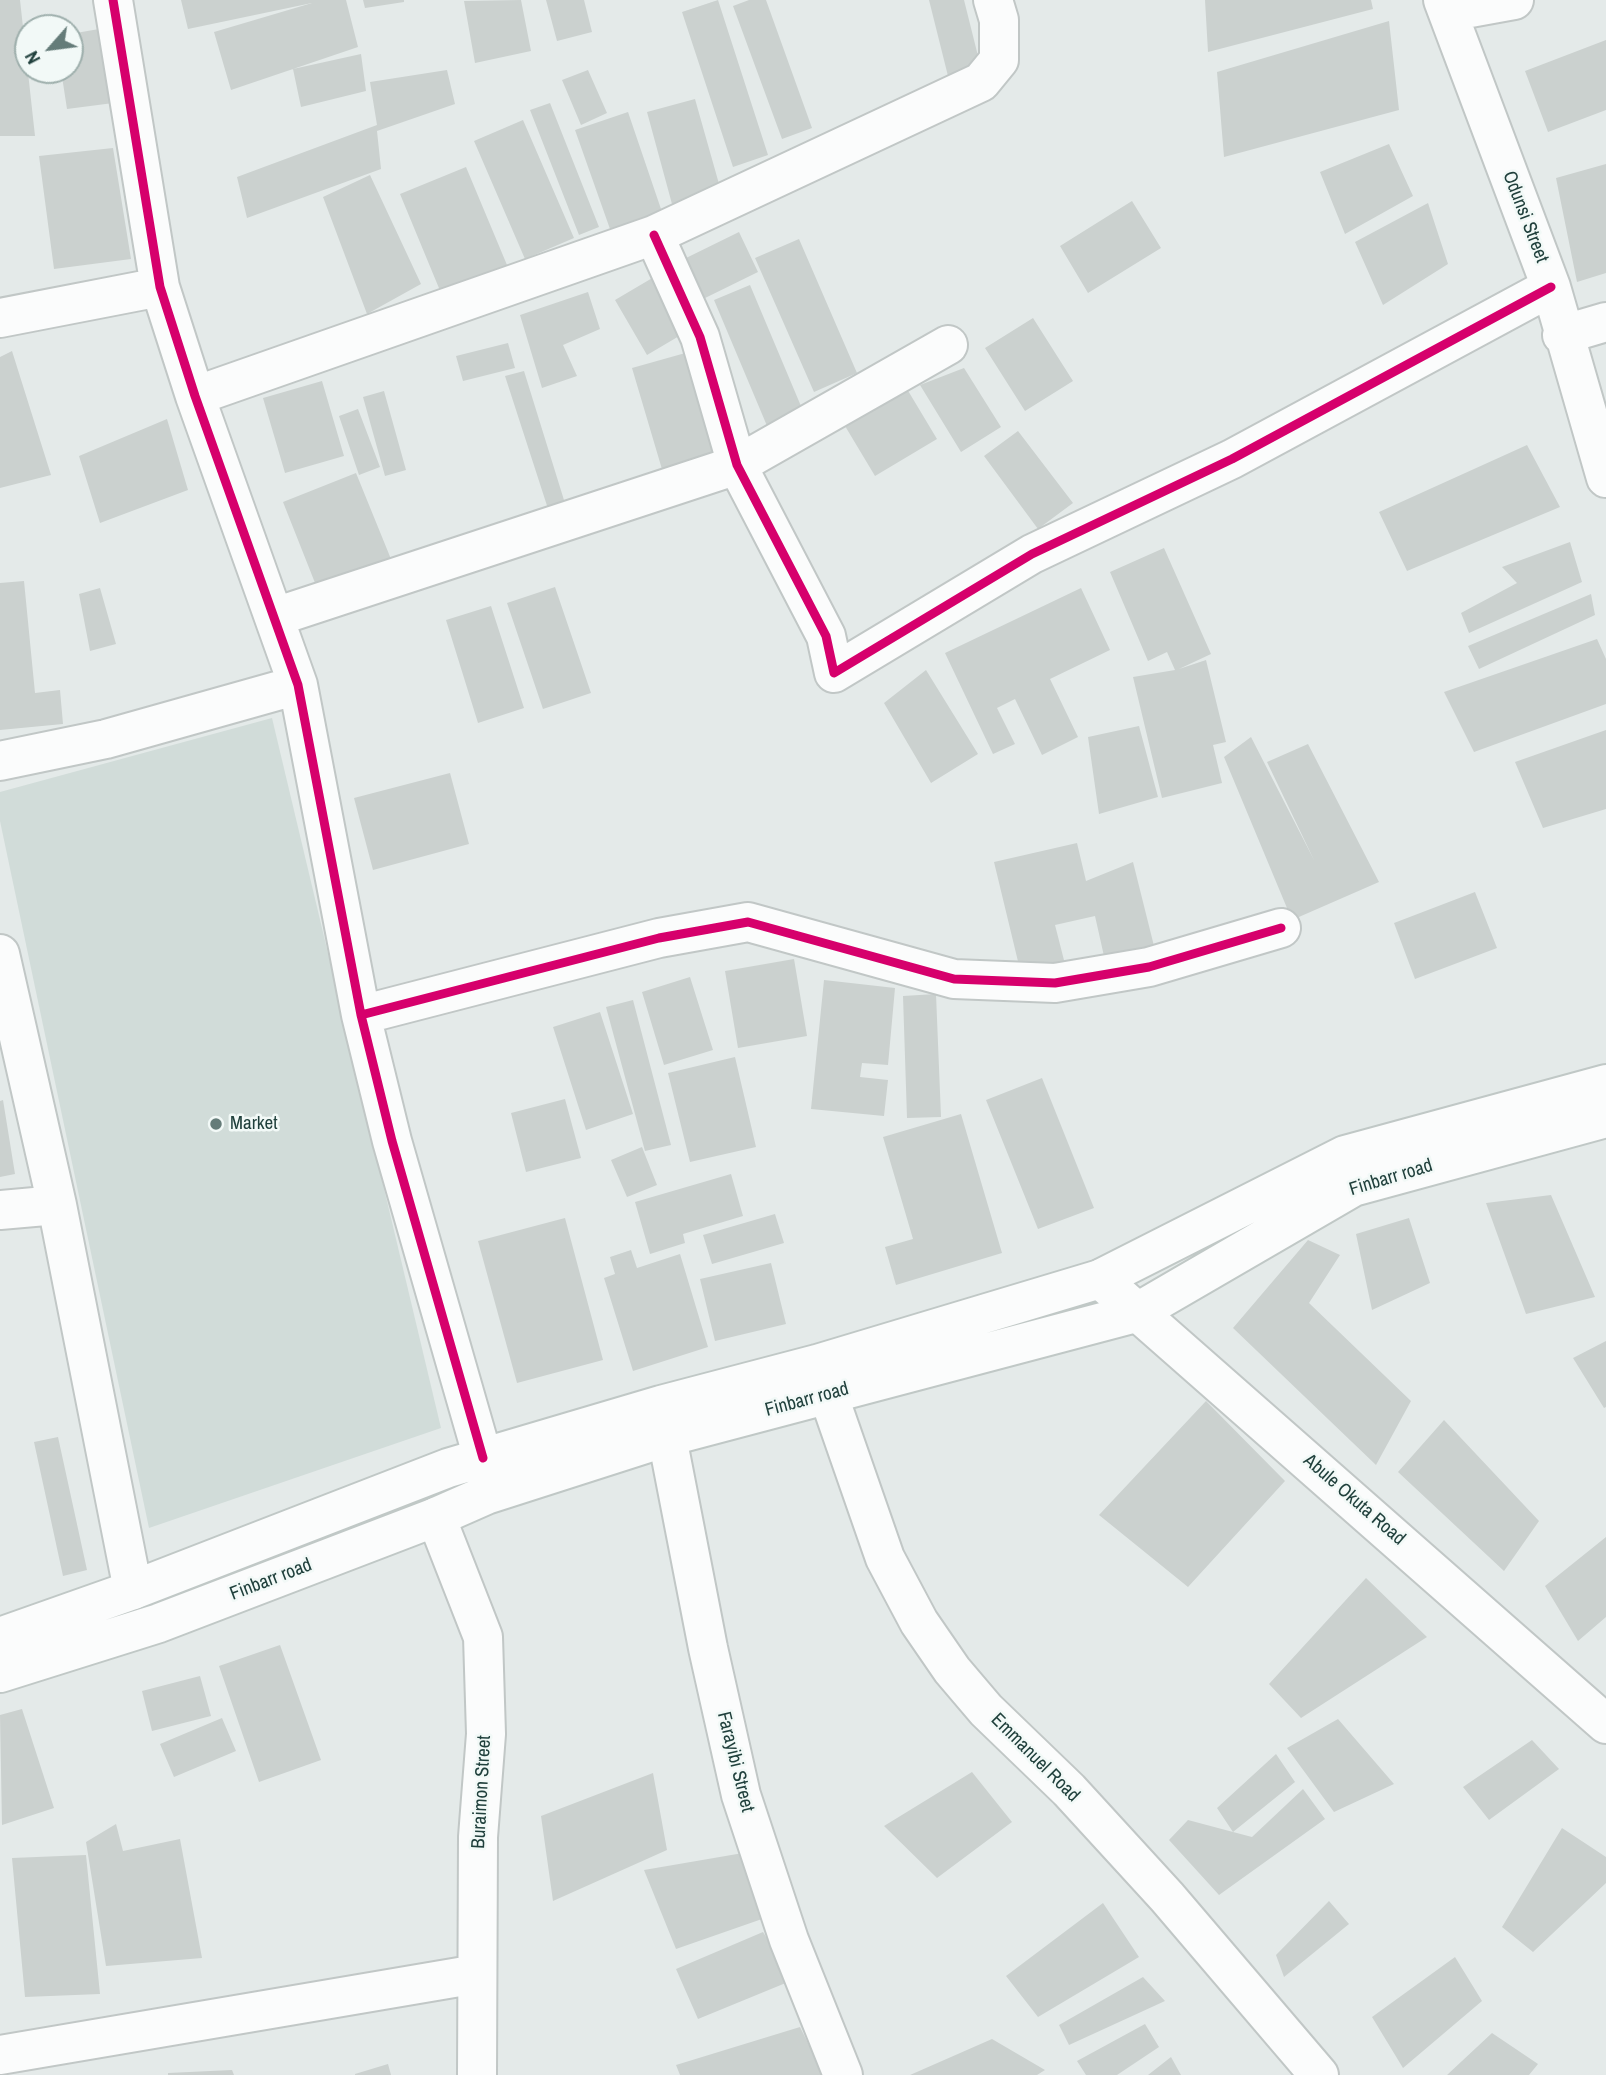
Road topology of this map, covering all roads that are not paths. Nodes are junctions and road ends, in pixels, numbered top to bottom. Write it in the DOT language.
graph roads {
  1 [pos="113,0"];
  2 [pos="993,0"];
  3 [pos="1514,0"];
  4 [pos="1445,6"];
  5 [pos="654,235"];
  6 [pos="1551,287"];
  7 [pos="160,288"];
  8 [pos="0,318"];
  9 [pos="1606,322"];
  10 [pos="1562,335"];
  11 [pos="948,345"];
  12 [pos="195,396"];
  13 [pos="737,465"];
  14 [pos="1606,478"];
  15 [pos="275,617"];
  16 [pos="298,685"];
  17 [pos="0,761"];
  18 [pos="1282,928"];
  19 [pos="0,954"];
  20 [pos="361,1015"];
  21 [pos="1606,1084"];
  22 [pos="1606,1118"];
  23 [pos="57,1205"];
  24 [pos="0,1210"];
  25 [pos="1100,1279"];
  26 [pos="1136,1313"];
  27 [pos="828,1394"];
  28 [pos="667,1437"];
  29 [pos="484,1458"];
  30 [pos="436,1517"];
  31 [pos="133,1590"];
  32 [pos="0,1637"];
  33 [pos="0,1673"];
  34 [pos="1606,1724"];
  35 [pos="477,1974"];
  36 [pos="0,2055"];
  37 [pos="477,2075"];
  38 [pos="843,2075"];
  39 [pos="1319,2075"];
  1 -- 7 [label="street"];
  2 -- 5 [label="street"];
  3 -- 4 [label="street"];
  4 -- 6 [label="street, Odunsi Street"];
  5 -- 12 [label="street"];
  5 -- 13 [label="street"];
  6 -- 10 [label="street, Odunsi Street"];
  6 -- 13 [label="street"];
  7 -- 8 [label="street"];
  7 -- 12 [label="street"];
  9 -- 10 [label="street"];
  10 -- 14 [label="street, Odunsi Street"];
  11 -- 13 [label="street"];
  12 -- 15 [label="street"];
  13 -- 15 [label="street"];
  15 -- 16 [label="street"];
  16 -- 17 [label="street"];
  16 -- 20 [label="street"];
  18 -- 20 [label="street"];
  19 -- 23 [label="street"];
  20 -- 29 [label="street"];
  21 -- 25 [label="street, Finbarr road"];
  22 -- 26 [label="street, Finbarr road"];
  23 -- 24 [label="street"];
  23 -- 31 [label="street"];
  25 -- 26 [label="street, Abule Okuta Road"];
  25 -- 29 [label="street, Finbarr road"];
  26 -- 27 [label="street, Finbarr road"];
  26 -- 34 [label="street, Abule Okuta Road"];
  27 -- 28 [label="street, Finbarr road"];
  27 -- 39 [label="street, Emmanuel Road"];
  28 -- 30 [label="street, Finbarr road"];
  28 -- 38 [label="street, Farayibi Street"];
  29 -- 31 [label="street, Finbarr road"];
  30 -- 33 [label="street, Finbarr road"];
  30 -- 35 [label="street, Buraimon Street"];
  31 -- 32 [label="street, Finbarr road"];
  35 -- 36 [label="street"];
  35 -- 37 [label="street, Buraimon Street"];
}
